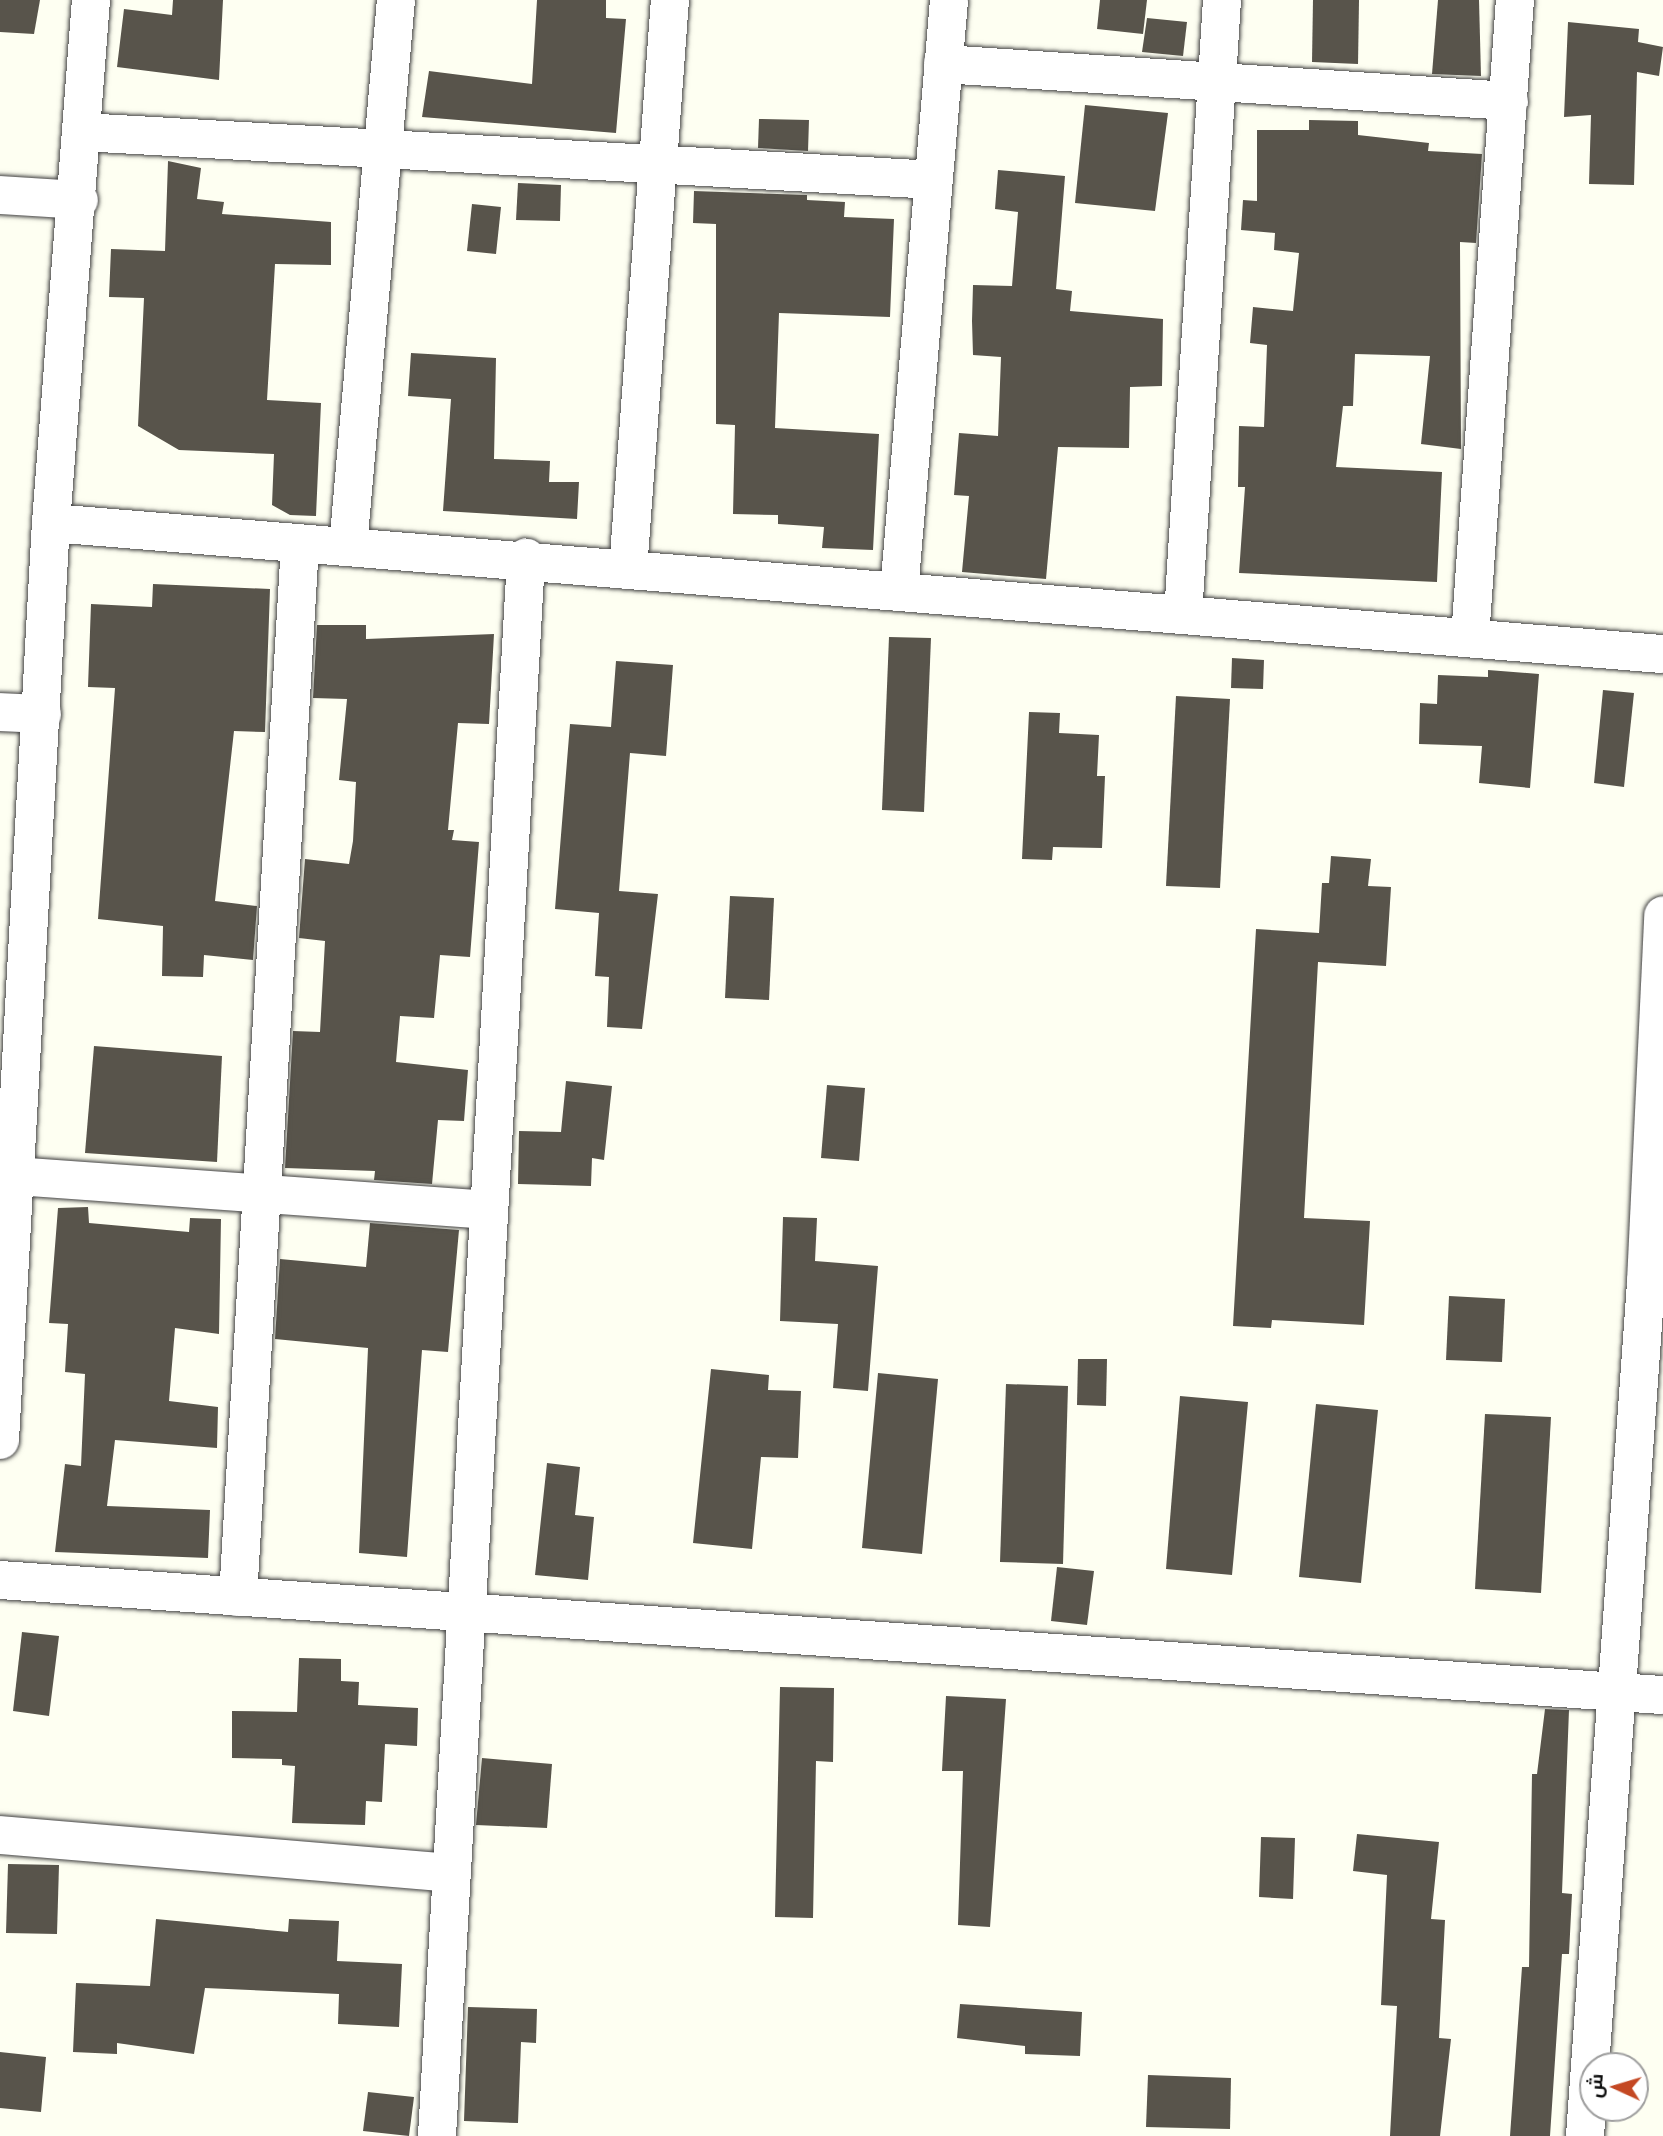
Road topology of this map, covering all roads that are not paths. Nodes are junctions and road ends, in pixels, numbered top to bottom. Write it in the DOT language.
graph roads {
  1 [pos="91,0"];
  2 [pos="396,0"];
  3 [pos="670,0"];
  4 [pos="949,0"];
  5 [pos="1222,0"];
  6 [pos="1515,0"];
  7 [pos="943,64"];
  8 [pos="1217,85"];
  9 [pos="1509,102"];
  10 [pos="82,132"];
  11 [pos="385,146"];
  12 [pos="659,162"];
  13 [pos="934,180"];
  14 [pos="0,195"];
  15 [pos="79,200"];
  16 [pos="51,523"];
  17 [pos="300,544"];
  18 [pos="348,547"];
  19 [pos="526,558"];
  20 [pos="628,570"];
  21 [pos="899,592"];
  22 [pos="1183,615"];
  23 [pos="1470,638"];
  24 [pos="1663,654"];
  25 [pos="0,712"];
  26 [pos="42,714"];
  27 [pos="1663,915"];
  28 [pos="11,1054"];
  29 [pos="15,1177"];
  30 [pos="263,1196"];
  31 [pos="488,1210"];
  32 [pos="1654,1283"];
  33 [pos="0,1440"];
  34 [pos="0,1580"];
  35 [pos="238,1597"];
  36 [pos="464,1609"];
  37 [pos="1616,1692"];
  38 [pos="1663,1695"];
  39 [pos="0,1835"];
  40 [pos="449,1873"];
  41 [pos="437,2136"];
  42 [pos="1585,2136"];
  1 -- 10 [label="street"];
  2 -- 11 [label="street"];
  3 -- 12 [label="street"];
  4 -- 7 [label="street"];
  5 -- 8 [label="street"];
  6 -- 9 [label="street"];
  7 -- 8 [label="street"];
  7 -- 13 [label="street"];
  8 -- 9 [label="street"];
  8 -- 22 [label="street"];
  9 -- 23 [label="street"];
  10 -- 11 [label="street"];
  10 -- 15 [label="street"];
  11 -- 12 [label="street"];
  11 -- 18 [label="street"];
  12 -- 13 [label="street"];
  12 -- 20 [label="street"];
  13 -- 21 [label="street"];
  14 -- 15 [label="street"];
  15 -- 16 [label="street"];
  16 -- 17 [label="street"];
  16 -- 26 [label="street"];
  17 -- 18 [label="street"];
  17 -- 30 [label="street"];
  18 -- 19 [label="street"];
  19 -- 20 [label="street"];
  19 -- 31 [label="street"];
  20 -- 21 [label="street"];
  21 -- 22 [label="street"];
  22 -- 23 [label="street"];
  23 -- 24 [label="street"];
  25 -- 26 [label="street"];
  26 -- 28 [label="street"];
  27 -- 32 [label="street"];
  28 -- 29 [label="street"];
  29 -- 30 [label="street"];
  29 -- 33 [label="street"];
  30 -- 31 [label="street"];
  30 -- 35 [label="street"];
  31 -- 36 [label="street"];
  32 -- 37 [label="street"];
  34 -- 35 [label="street"];
  35 -- 36 [label="street"];
  36 -- 37 [label="street"];
  36 -- 40 [label="street"];
  37 -- 38 [label="street"];
  37 -- 42 [label="street"];
  39 -- 40 [label="street"];
  40 -- 41 [label="street"];
}
